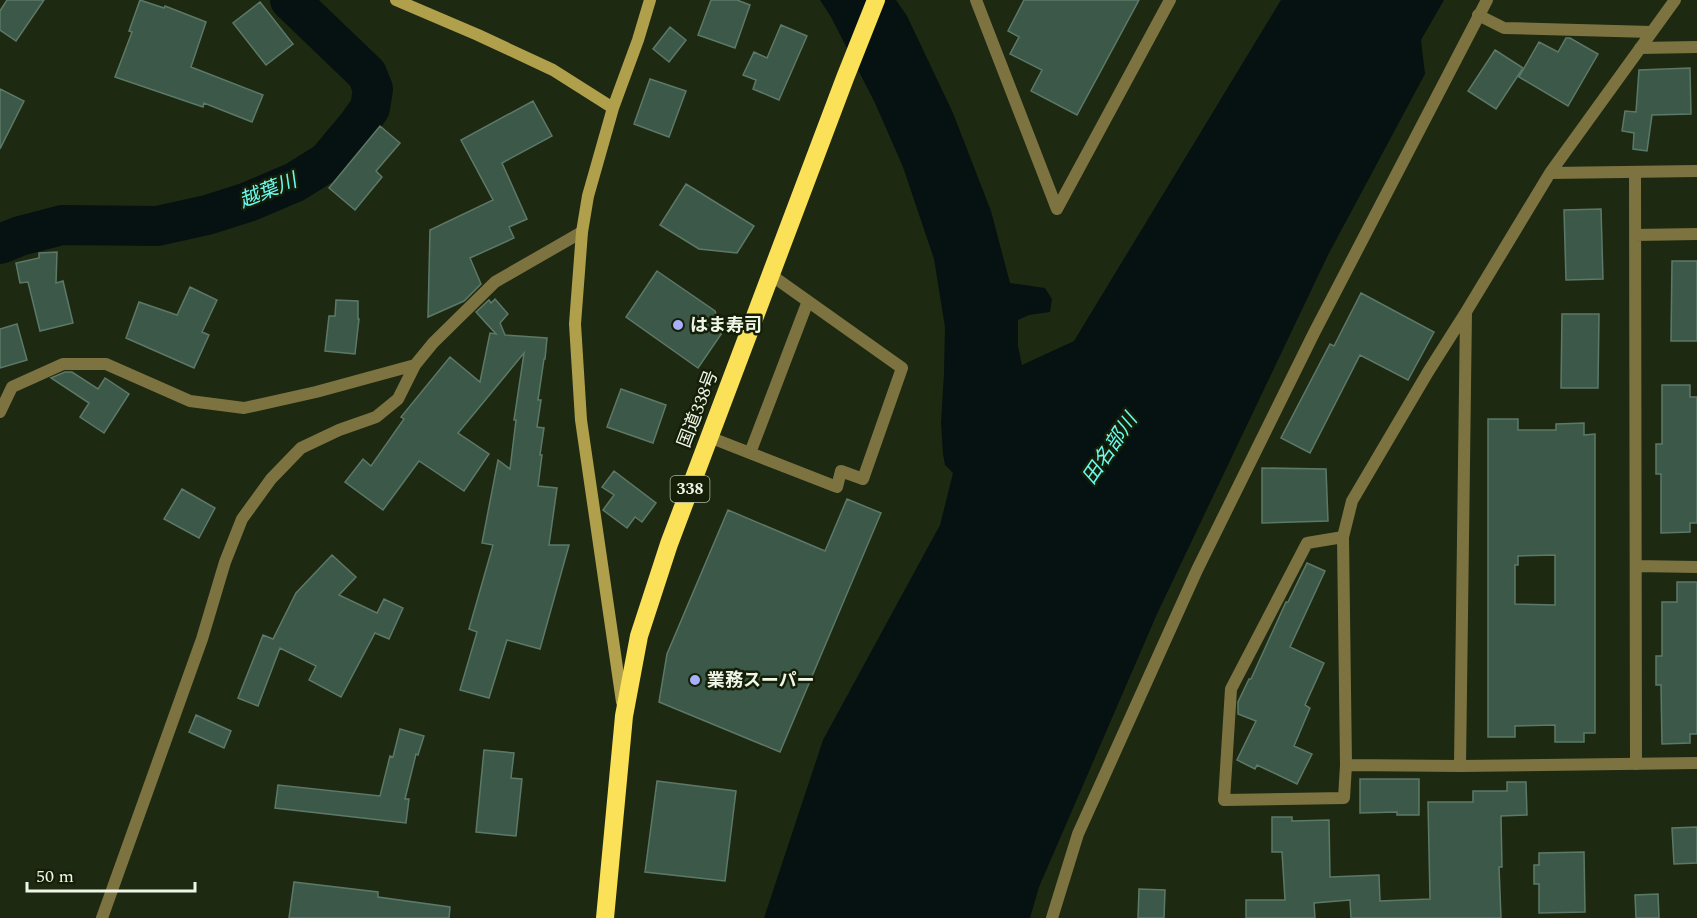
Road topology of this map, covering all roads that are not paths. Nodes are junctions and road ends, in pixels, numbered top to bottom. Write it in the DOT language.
graph roads {
  1 [pos="396,0"];
  2 [pos="650,0"];
  3 [pos="876,0"];
  4 [pos="976,0"];
  5 [pos="1170,0"];
  6 [pos="1487,0"];
  7 [pos="1675,0"];
  8 [pos="1478,15"];
  9 [pos="1651,32"];
  10 [pos="1697,47"];
  11 [pos="1640,48"];
  12 [pos="613,108"];
  13 [pos="1697,171"];
  14 [pos="1635,172"];
  15 [pos="1550,173"];
  16 [pos="582,232"];
  17 [pos="1697,234"];
  18 [pos="1635,235"];
  19 [pos="771,275"];
  20 [pos="807,301"];
  21 [pos="1466,312"];
  22 [pos="415,365"];
  23 [pos="6,389"];
  24 [pos="0,412"];
  25 [pos="710,437"];
  26 [pos="750,453"];
  27 [pos="1343,537"];
  28 [pos="1636,566"];
  29 [pos="1697,567"];
  30 [pos="624,716"];
  31 [pos="1697,763"];
  32 [pos="1636,764"];
  33 [pos="1346,765"];
  34 [pos="1460,766"];
  35 [pos="102,918"];
  36 [pos="605,918"];
  37 [pos="1052,918"];
  1 -- 12 [label="street"];
  2 -- 12 [label="street"];
  3 -- 19 [label="highway, 国道338号 / 338"];
  4 -- 5 [label="street"];
  6 -- 8 [label="street"];
  7 -- 9 [label="street"];
  8 -- 9 [label="street"];
  8 -- 37 [label="street"];
  9 -- 11 [label="street"];
  10 -- 11 [label="street"];
  11 -- 15 [label="street"];
  12 -- 16 [label="street"];
  13 -- 14 [label="street"];
  14 -- 15 [label="street"];
  14 -- 18 [label="street"];
  15 -- 21 [label="street"];
  16 -- 22 [label="street"];
  16 -- 30 [label="street"];
  17 -- 18 [label="street"];
  18 -- 28 [label="street"];
  19 -- 20 [label="street"];
  19 -- 25 [label="highway, 国道338号 / 338"];
  20 -- 26 [label="street"];
  20 -- 26 [label="street"];
  21 -- 27 [label="street"];
  21 -- 34 [label="street"];
  22 -- 23 [label="street"];
  22 -- 35 [label="street"];
  23 -- 24 [label="street"];
  25 -- 26 [label="street"];
  25 -- 30 [label="highway, 国道338号 / 338"];
  27 -- 33 [label="street"];
  27 -- 33 [label="street"];
  28 -- 29 [label="street"];
  28 -- 32 [label="street"];
  30 -- 36 [label="highway, 国道338号 / 338"];
  31 -- 32 [label="street"];
  32 -- 34 [label="street"];
  33 -- 34 [label="street"];
}
